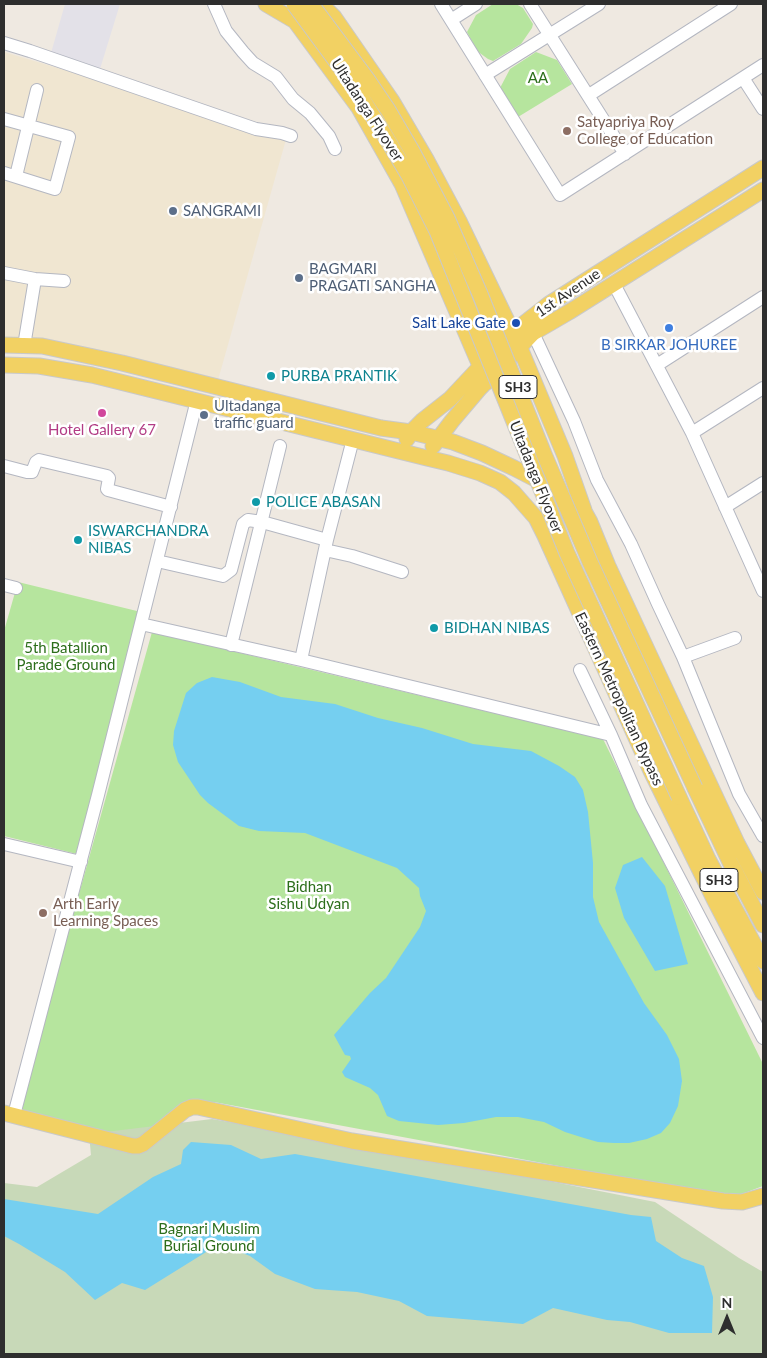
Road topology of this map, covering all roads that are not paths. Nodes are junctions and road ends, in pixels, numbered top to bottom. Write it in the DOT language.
graph roads {
  1 [pos="214,4"];
  2 [pos="266,4"];
  3 [pos="294,4"];
  4 [pos="321,4"];
  5 [pos="441,4"];
  6 [pos="476,4"];
  7 [pos="530,4"];
  8 [pos="599,4"];
  9 [pos="731,4"];
  10 [pos="451,20"];
  11 [pos="296,21"];
  12 [pos="550,35"];
  13 [pos="4,43"];
  14 [pos="763,65"];
  15 [pos="485,75"];
  16 [pos="743,78"];
  17 [pos="37,90"];
  18 [pos="589,95"];
  19 [pos="763,109"];
  20 [pos="4,119"];
  21 [pos="28,126"];
  22 [pos="291,136"];
  23 [pos="335,149"];
  24 [pos="625,154"];
  25 [pos="763,168"];
  26 [pos="10,175"];
  27 [pos="763,190"];
  28 [pos="4,272"];
  29 [pos="35,279"];
  30 [pos="64,281"];
  31 [pos="614,284"];
  32 [pos="763,297"];
  33 [pos="533,332"];
  34 [pos="512,333"];
  35 [pos="4,345"];
  36 [pos="24,346"];
  37 [pos="520,348"];
  38 [pos="4,365"];
  39 [pos="657,365"];
  40 [pos="480,367"];
  41 [pos="487,382"];
  42 [pos="763,388"];
  43 [pos="197,400"];
  44 [pos="411,432"];
  45 [pos="692,433"];
  46 [pos="438,439"];
  47 [pos="354,440"];
  48 [pos="280,446"];
  49 [pos="400,451"];
  50 [pos="427,458"];
  51 [pos="4,466"];
  52 [pos="763,483"];
  53 [pos="171,507"];
  54 [pos="726,507"];
  55 [pos="585,513"];
  56 [pos="262,522"];
  57 [pos="326,545"];
  58 [pos="157,561"];
  59 [pos="402,572"];
  60 [pos="763,591"];
  61 [pos="141,624"];
  62 [pos="735,638"];
  63 [pos="231,645"];
  64 [pos="683,657"];
  65 [pos="301,660"];
  66 [pos="580,670"];
  67 [pos="611,735"];
  68 [pos="763,836"];
  69 [pos="4,844"];
  70 [pos="81,862"];
  71 [pos="763,892"];
  72 [pos="763,925"];
  73 [pos="763,961"];
  74 [pos="763,993"];
  75 [pos="763,1038"];
  76 [pos="9,1114"];
  77 [pos="763,1196"];
  1 -- 23 [label="street"];
  2 -- 11 [label="main road"];
  3 -- 73 [label="main road, Ultadanga Flyover / SH3, bridge"];
  4 -- 11 [label="street"];
  4 -- 34 [label="main road"];
  4 -- 72 [label="main road, Ultadanga Flyover / SH3, bridge"];
  5 -- 10 [label="street"];
  6 -- 10 [label="street"];
  7 -- 12 [label="street"];
  8 -- 12 [label="street"];
  9 -- 18 [label="street"];
  10 -- 15 [label="street"];
  11 -- 40 [label="main road"];
  12 -- 15 [label="street"];
  12 -- 18 [label="street"];
  13 -- 22 [label="street"];
  14 -- 16 [label="street"];
  15 -- 24 [label="street"];
  16 -- 19 [label="street"];
  16 -- 24 [label="street"];
  17 -- 21 [label="street"];
  18 -- 24 [label="street"];
  20 -- 21 [label="street"];
  21 -- 26 [label="street"];
  21 -- 26 [label="street"];
  25 -- 34 [label="main road, 1st Avenue"];
  27 -- 31 [label="main road"];
  28 -- 29 [label="street"];
  29 -- 30 [label="street"];
  29 -- 36 [label="street"];
  31 -- 33 [label="main road"];
  31 -- 39 [label="street"];
  32 -- 39 [label="street"];
  33 -- 37 [label="main road"];
  33 -- 64 [label="street"];
  34 -- 37 [label="main road"];
  34 -- 40 [label="main road, 1st Avenue"];
  35 -- 36 [label="main road"];
  36 -- 44 [label="main road"];
  37 -- 41 [label="main road"];
  37 -- 55 [label="main road"];
  38 -- 43 [label="main road, Eastern Metropolitan Bypass"];
  39 -- 45 [label="street"];
  40 -- 41 [label="main road"];
  40 -- 44 [label="main road, 1st Avenue"];
  41 -- 46 [label="main road"];
  42 -- 45 [label="street"];
  43 -- 47 [label="main road, Eastern Metropolitan Bypass"];
  43 -- 53 [label="street"];
  44 -- 46 [label="main road"];
  44 -- 49 [label="main road, 1st Avenue"];
  45 -- 54 [label="street"];
  46 -- 50 [label="main road"];
  46 -- 55 [label="main road"];
  47 -- 49 [label="main road, Eastern Metropolitan Bypass"];
  47 -- 57 [label="street"];
  48 -- 56 [label="street"];
  49 -- 50 [label="main road, Eastern Metropolitan Bypass"];
  50 -- 74 [label="main road, Eastern Metropolitan Bypass"];
  51 -- 53 [label="street"];
  52 -- 54 [label="street"];
  53 -- 58 [label="street"];
  54 -- 60 [label="street"];
  55 -- 71 [label="main road"];
  56 -- 57 [label="street"];
  56 -- 58 [label="street"];
  56 -- 63 [label="street"];
  57 -- 59 [label="street"];
  57 -- 65 [label="street"];
  58 -- 61 [label="street"];
  61 -- 63 [label="street"];
  61 -- 70 [label="street"];
  62 -- 64 [label="street"];
  63 -- 65 [label="street"];
  64 -- 68 [label="street"];
  65 -- 67 [label="street"];
  66 -- 67 [label="street"];
  67 -- 75 [label="street"];
  69 -- 70 [label="street"];
  70 -- 76 [label="street"];
  76 -- 77 [label="main road"];
}
